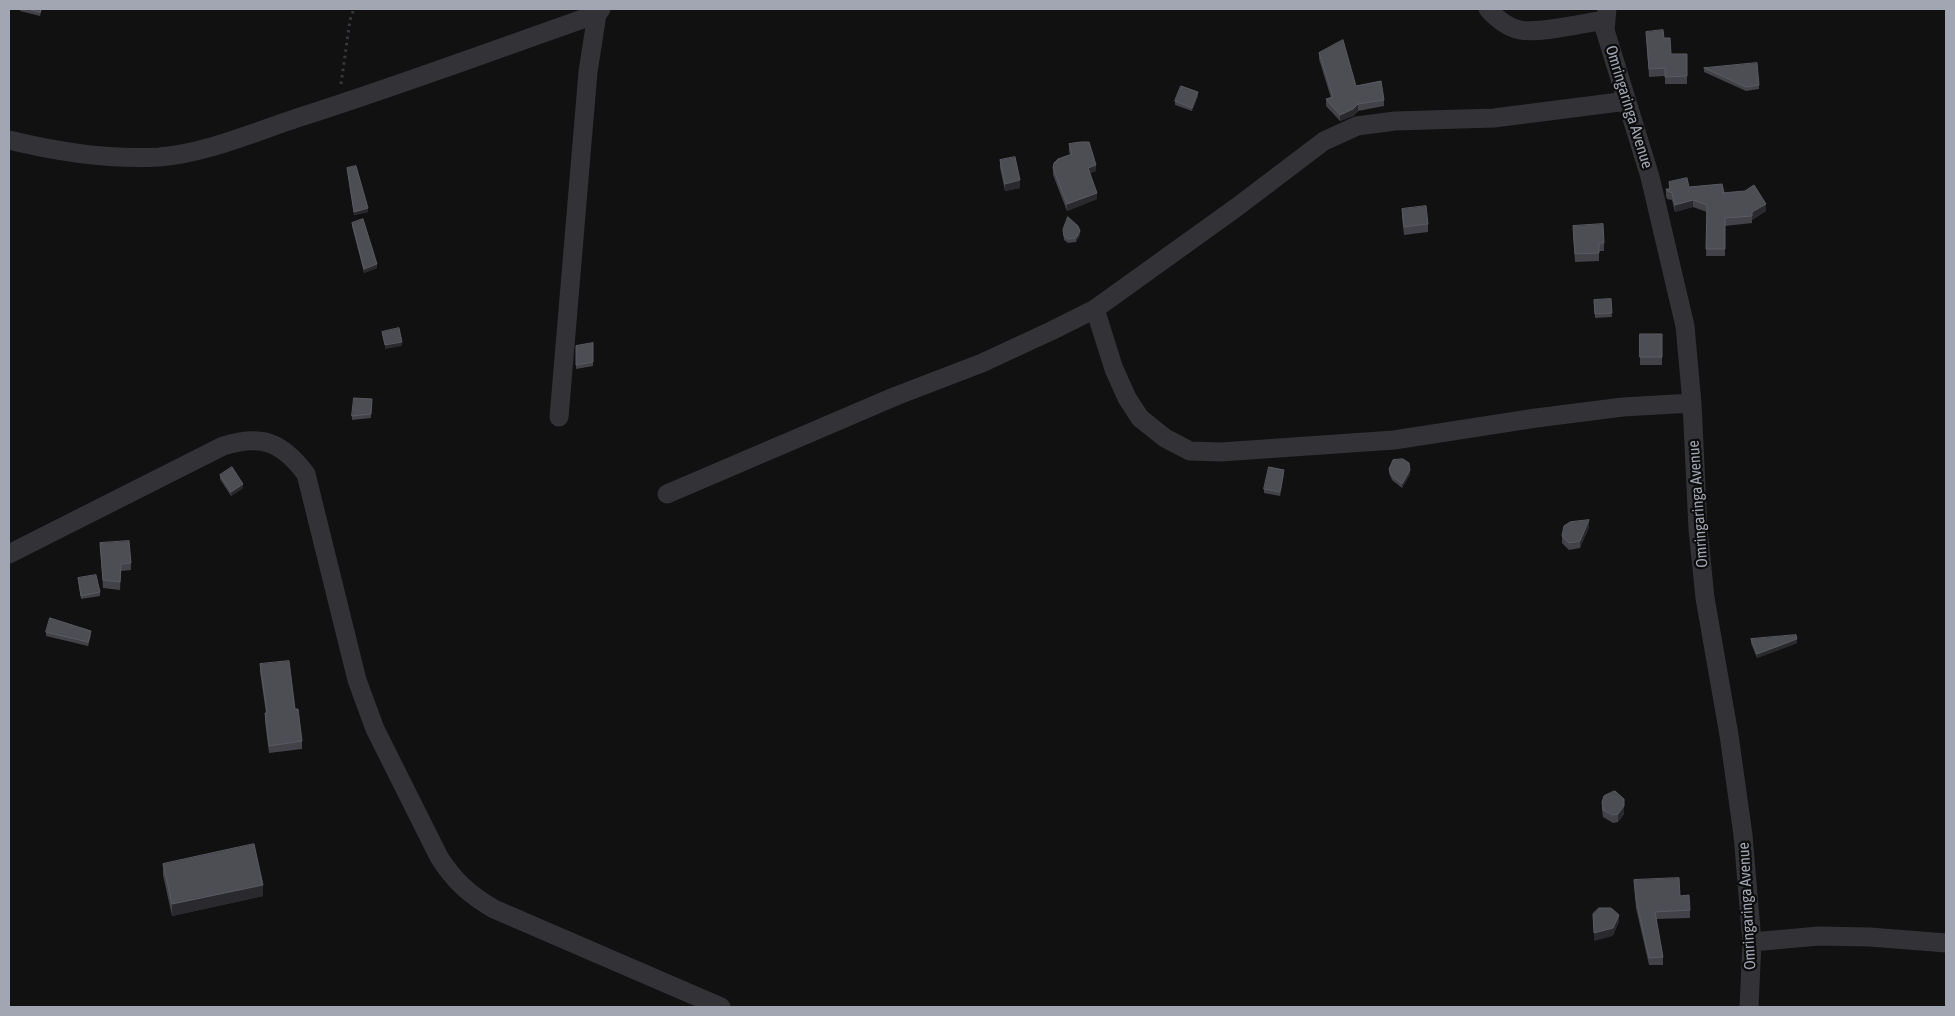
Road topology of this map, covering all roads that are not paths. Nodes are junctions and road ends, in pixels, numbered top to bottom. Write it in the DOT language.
graph roads {
  1 [pos="1488,9"];
  2 [pos="599,12"];
  3 [pos="1606,14"];
  4 [pos="1627,101"];
  5 [pos="9,140"];
  6 [pos="1095,309"];
  7 [pos="1692,403"];
  8 [pos="559,416"];
  9 [pos="667,494"];
  10 [pos="9,554"];
  11 [pos="1752,942"];
  12 [pos="1946,943"];
  13 [pos="721,1007"];
  14 [pos="1749,1007"];
  1 -- 3 [label="street"];
  2 -- 5 [label="street"];
  2 -- 8 [label="street"];
  3 -- 4 [label="street, Omringaringa Avenue"];
  4 -- 6 [label="street"];
  4 -- 7 [label="street, Omringaringa Avenue"];
  6 -- 7 [label="street"];
  6 -- 9 [label="street"];
  7 -- 11 [label="street, Omringaringa Avenue"];
  10 -- 13 [label="street"];
  11 -- 12 [label="street"];
  11 -- 14 [label="street, Omringaringa Avenue"];
}
